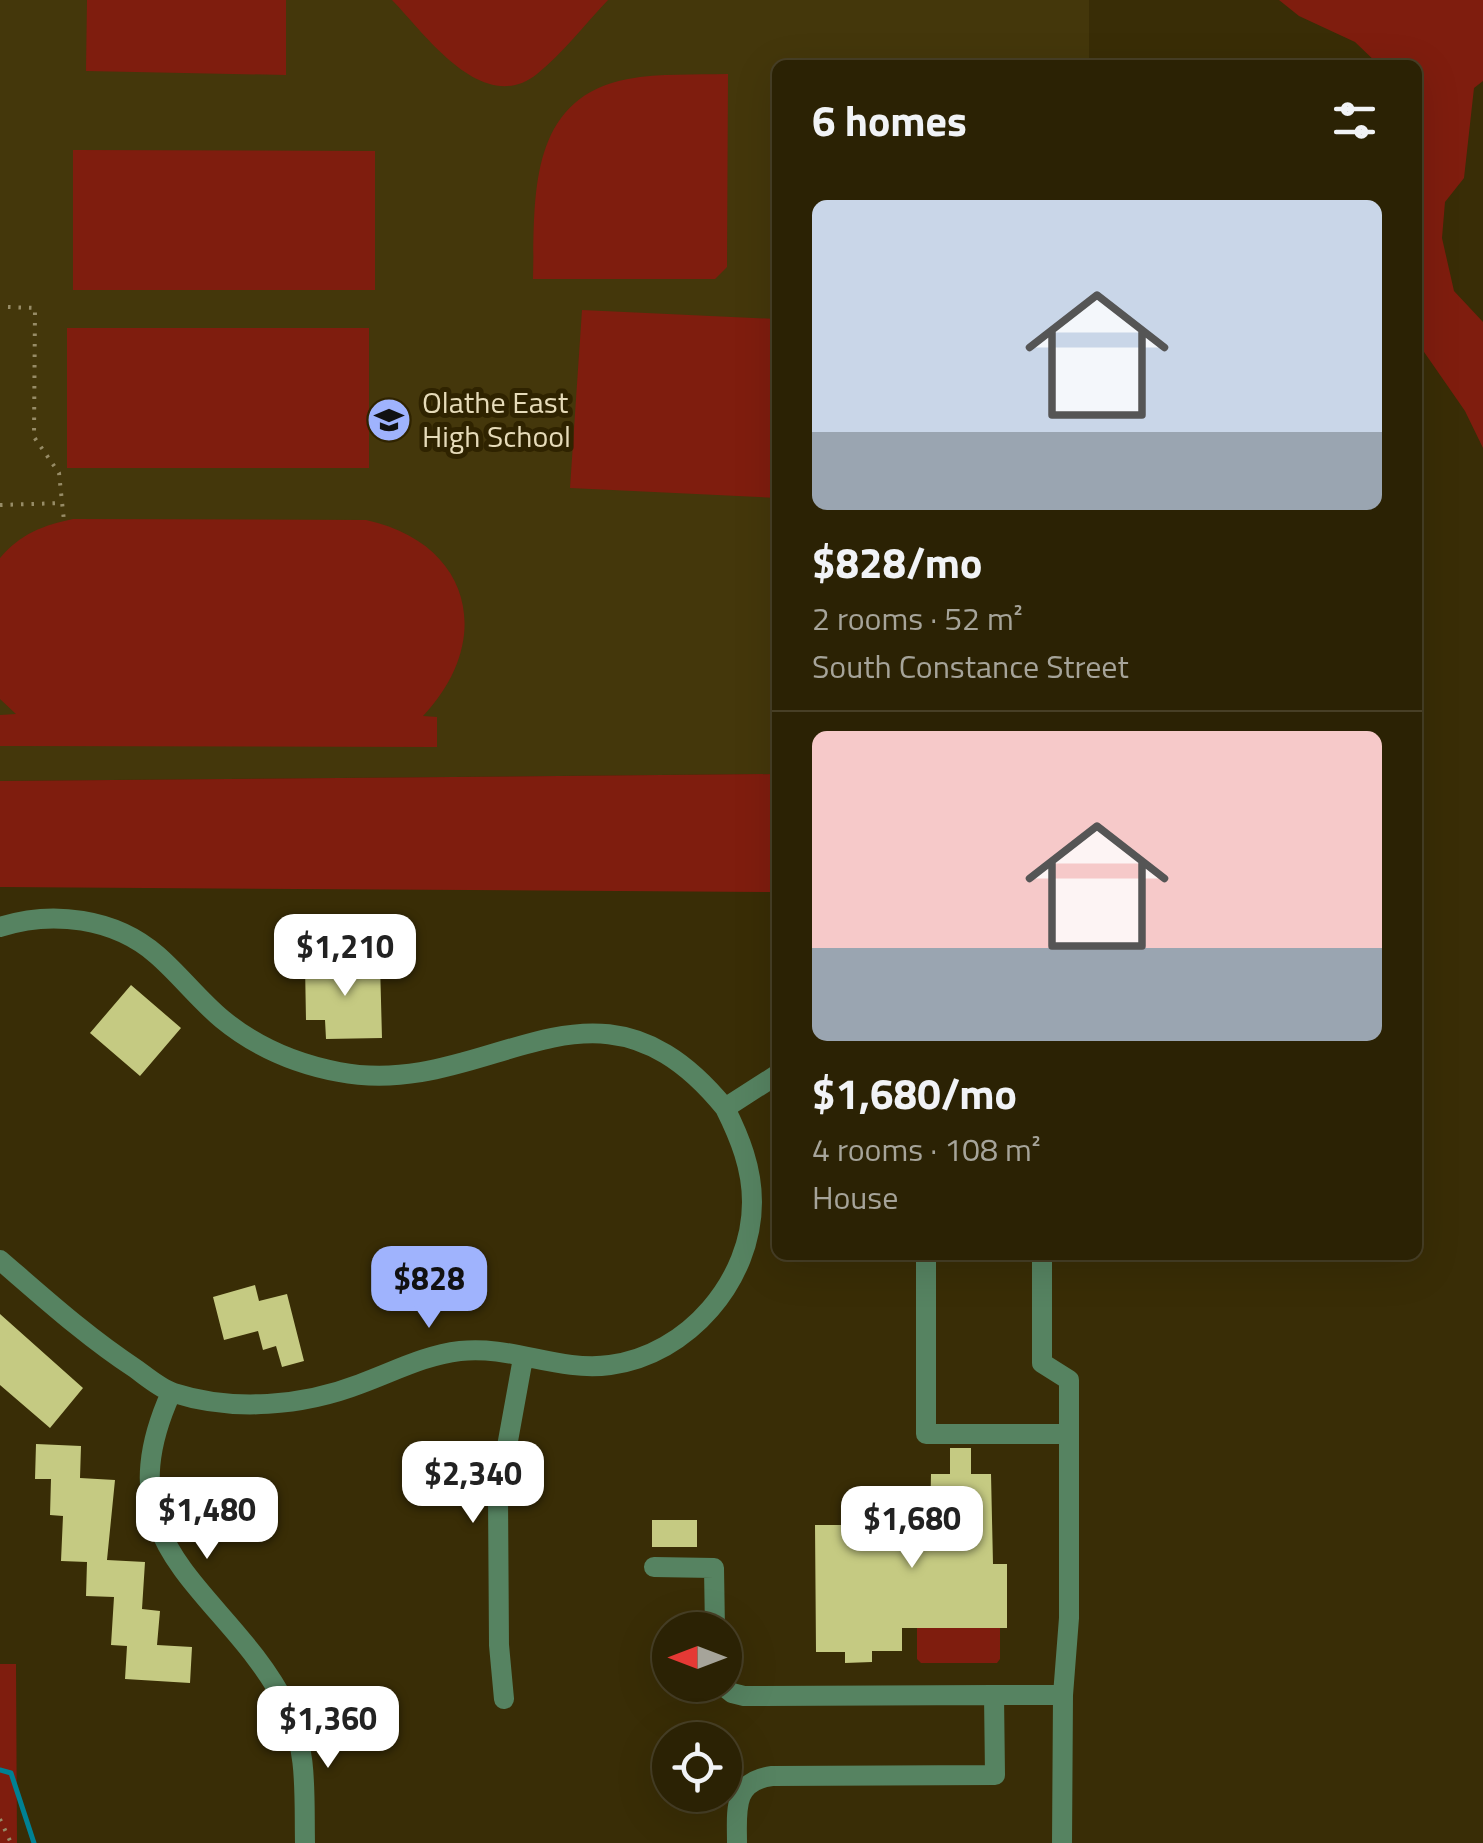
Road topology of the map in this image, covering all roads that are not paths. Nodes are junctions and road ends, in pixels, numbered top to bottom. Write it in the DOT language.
graph roads {
  1 [pos="0,927"];
  2 [pos="772,1078"];
  3 [pos="725,1108"];
  4 [pos="0,1260"];
  5 [pos="926,1260"];
  6 [pos="1042,1260"];
  7 [pos="523,1358"];
  8 [pos="171,1393"];
  9 [pos="1069,1434"];
  10 [pos="654,1567"];
  11 [pos="715,1612"];
  12 [pos="994,1694"];
  13 [pos="1063,1695"];
  14 [pos="742,1696"];
  15 [pos="504,1699"];
  16 [pos="305,1843"];
  17 [pos="738,1843"];
  18 [pos="1062,1843"];
  1 -- 3 [label="street"];
  2 -- 3 [label="street"];
  3 -- 7 [label="street"];
  4 -- 8 [label="street"];
  5 -- 9 [label="street"];
  6 -- 9 [label="street"];
  7 -- 8 [label="street"];
  7 -- 15 [label="street"];
  8 -- 16 [label="street"];
  9 -- 13 [label="street"];
  10 -- 11 [label="street"];
  12 -- 13 [label="street"];
  12 -- 14 [label="street"];
  12 -- 17 [label="street"];
  13 -- 18 [label="street"];
}
